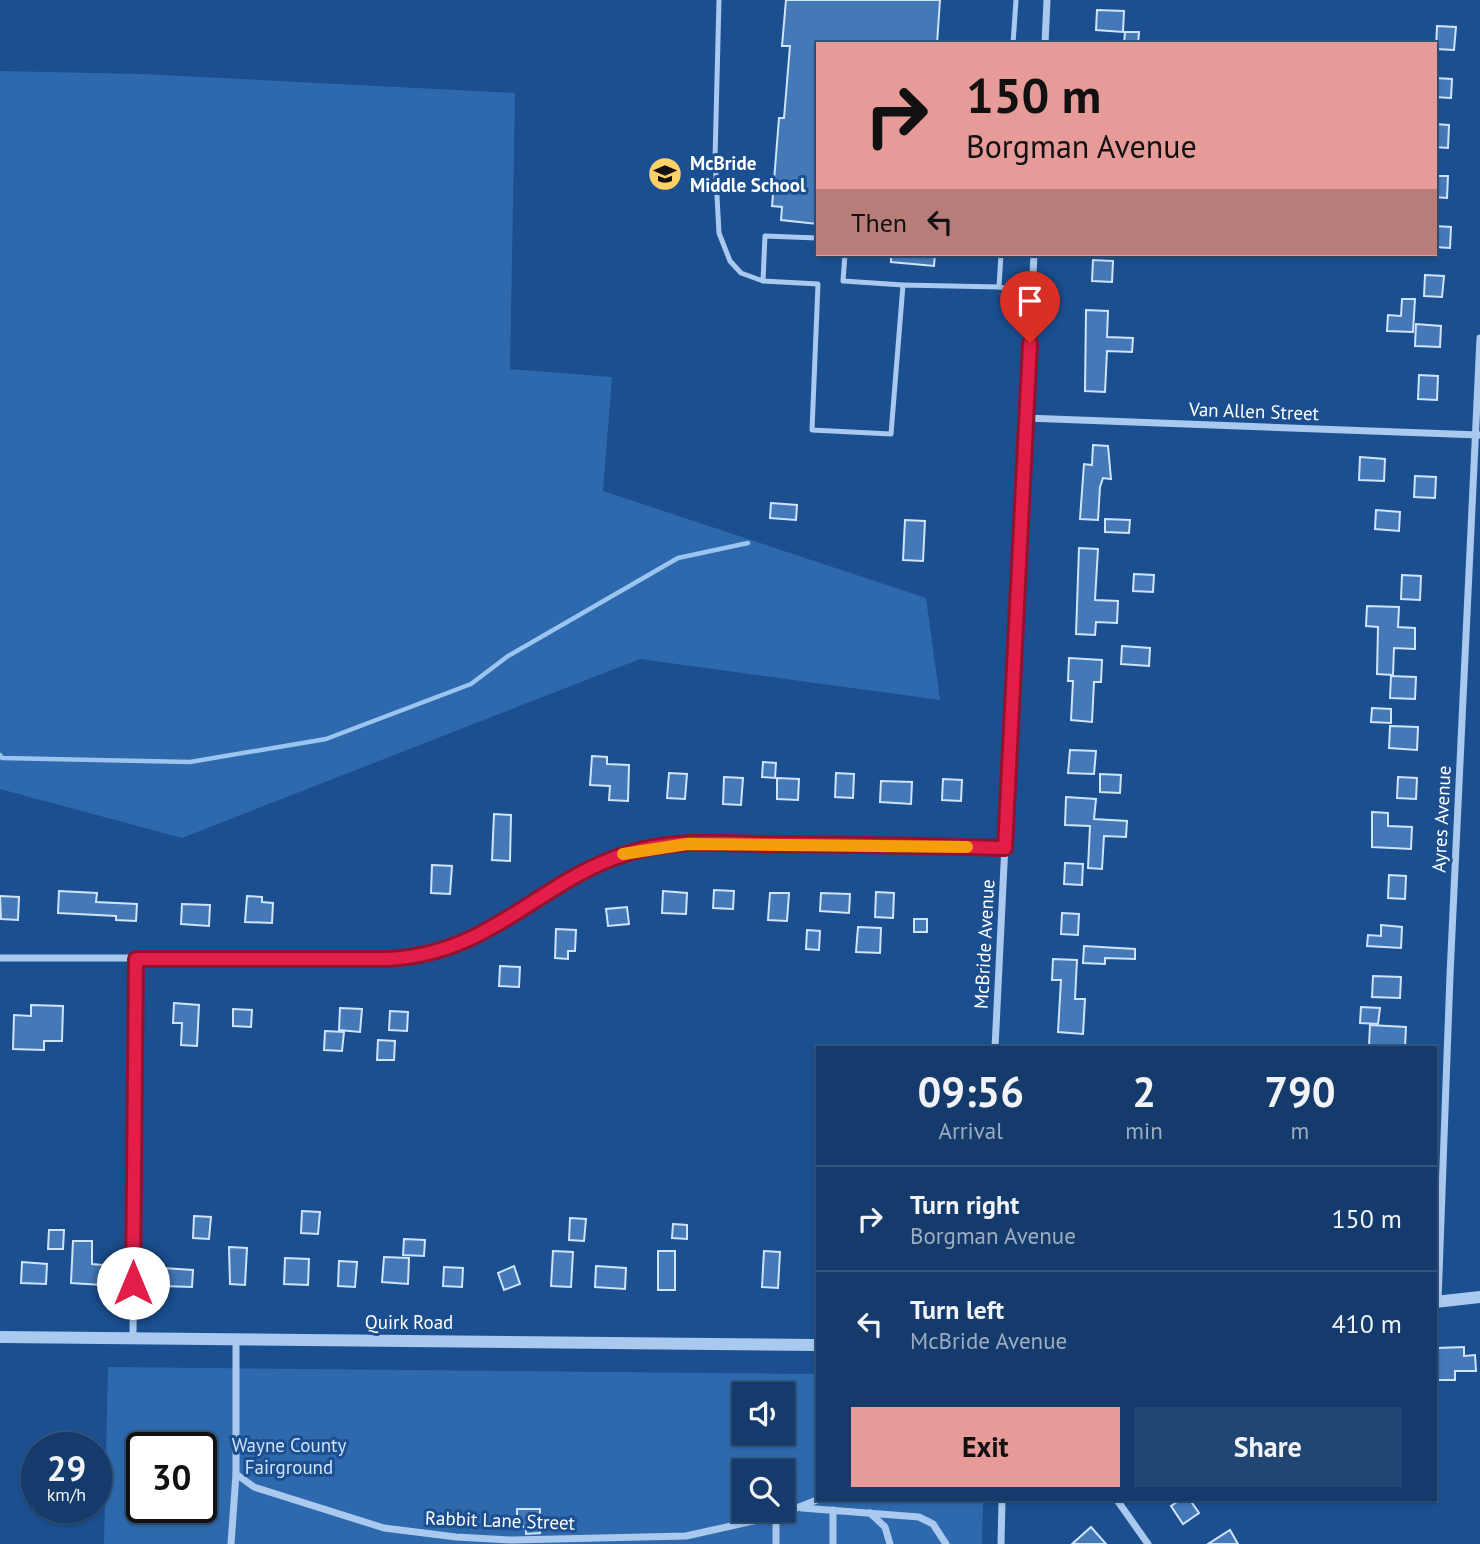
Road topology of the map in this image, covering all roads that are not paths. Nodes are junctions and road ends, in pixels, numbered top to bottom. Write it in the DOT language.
graph roads {
  1 [pos="719,0"];
  2 [pos="1016,0"];
  3 [pos="1047,0"];
  4 [pos="1013,42"];
  5 [pos="1045,42"];
  6 [pos="816,238"];
  7 [pos="845,256"];
  8 [pos="1001,256"];
  9 [pos="1034,256"];
  10 [pos="763,281"];
  11 [pos="903,285"];
  12 [pos="999,287"];
  13 [pos="1032,293"];
  14 [pos="1480,338"];
  15 [pos="1026,418"];
  16 [pos="1478,435"];
  17 [pos="1005,848"];
  18 [pos="0,958"];
  19 [pos="136,959"];
  20 [pos="995,1046"];
  21 [pos="1437,1277"];
  22 [pos="1480,1297"];
  23 [pos="1437,1301"];
  24 [pos="0,1336"];
  25 [pos="133,1337"];
  26 [pos="236,1340"];
  27 [pos="816,1345"];
  28 [pos="236,1474"];
  29 [pos="816,1501"];
  30 [pos="1002,1501"];
  31 [pos="1118,1501"];
  32 [pos="802,1508"];
  33 [pos="795,1510"];
  34 [pos="833,1510"];
  35 [pos="869,1512"];
  36 [pos="754,1522"];
  37 [pos="776,1522"];
  38 [pos="686,1540"];
  39 [pos="231,1544"];
  40 [pos="776,1544"];
  41 [pos="833,1544"];
  42 [pos="890,1544"];
  43 [pos="946,1544"];
  44 [pos="1001,1544"];
  45 [pos="1148,1544"];
  1 -- 10 [label="lane"];
  2 -- 4 [label="lane"];
  3 -- 5 [label="street"];
  6 -- 10 [label="lane"];
  7 -- 11 [label="lane"];
  8 -- 12 [label="lane"];
  9 -- 13 [label="street, McBride Avenue"];
  10 -- 11 [label="lane"];
  11 -- 12 [label="lane"];
  12 -- 13 [label="lane"];
  13 -- 15 [label="street, McBride Avenue"];
  14 -- 16 [label="street, Ayres Avenue"];
  15 -- 16 [label="street, Van Allen Street"];
  15 -- 17 [label="street, McBride Avenue"];
  16 -- 21 [label="street, Ayres Avenue"];
  17 -- 19 [label="street"];
  17 -- 20 [label="street, McBride Avenue"];
  18 -- 19 [label="street"];
  19 -- 25 [label="street"];
  22 -- 23 [label="street"];
  24 -- 25 [label="street, Quirk Road"];
  25 -- 26 [label="street, Quirk Road"];
  26 -- 27 [label="street, Quirk Road"];
  26 -- 28 [label="street"];
  28 -- 38 [label="street, Rabbit Lane Street"];
  28 -- 39 [label="street"];
  29 -- 32 [label="street, Rabbit Lane Street"];
  30 -- 44 [label="street"];
  31 -- 45 [label="street"];
  32 -- 33 [label="street, Rabbit Lane Street"];
  32 -- 34 [label="street"];
  34 -- 35 [label="street"];
  34 -- 41 [label="street"];
  35 -- 42 [label="street"];
  35 -- 43 [label="street"];
  36 -- 38 [label="street, Rabbit Lane Street"];
  37 -- 40 [label="street"];
}
